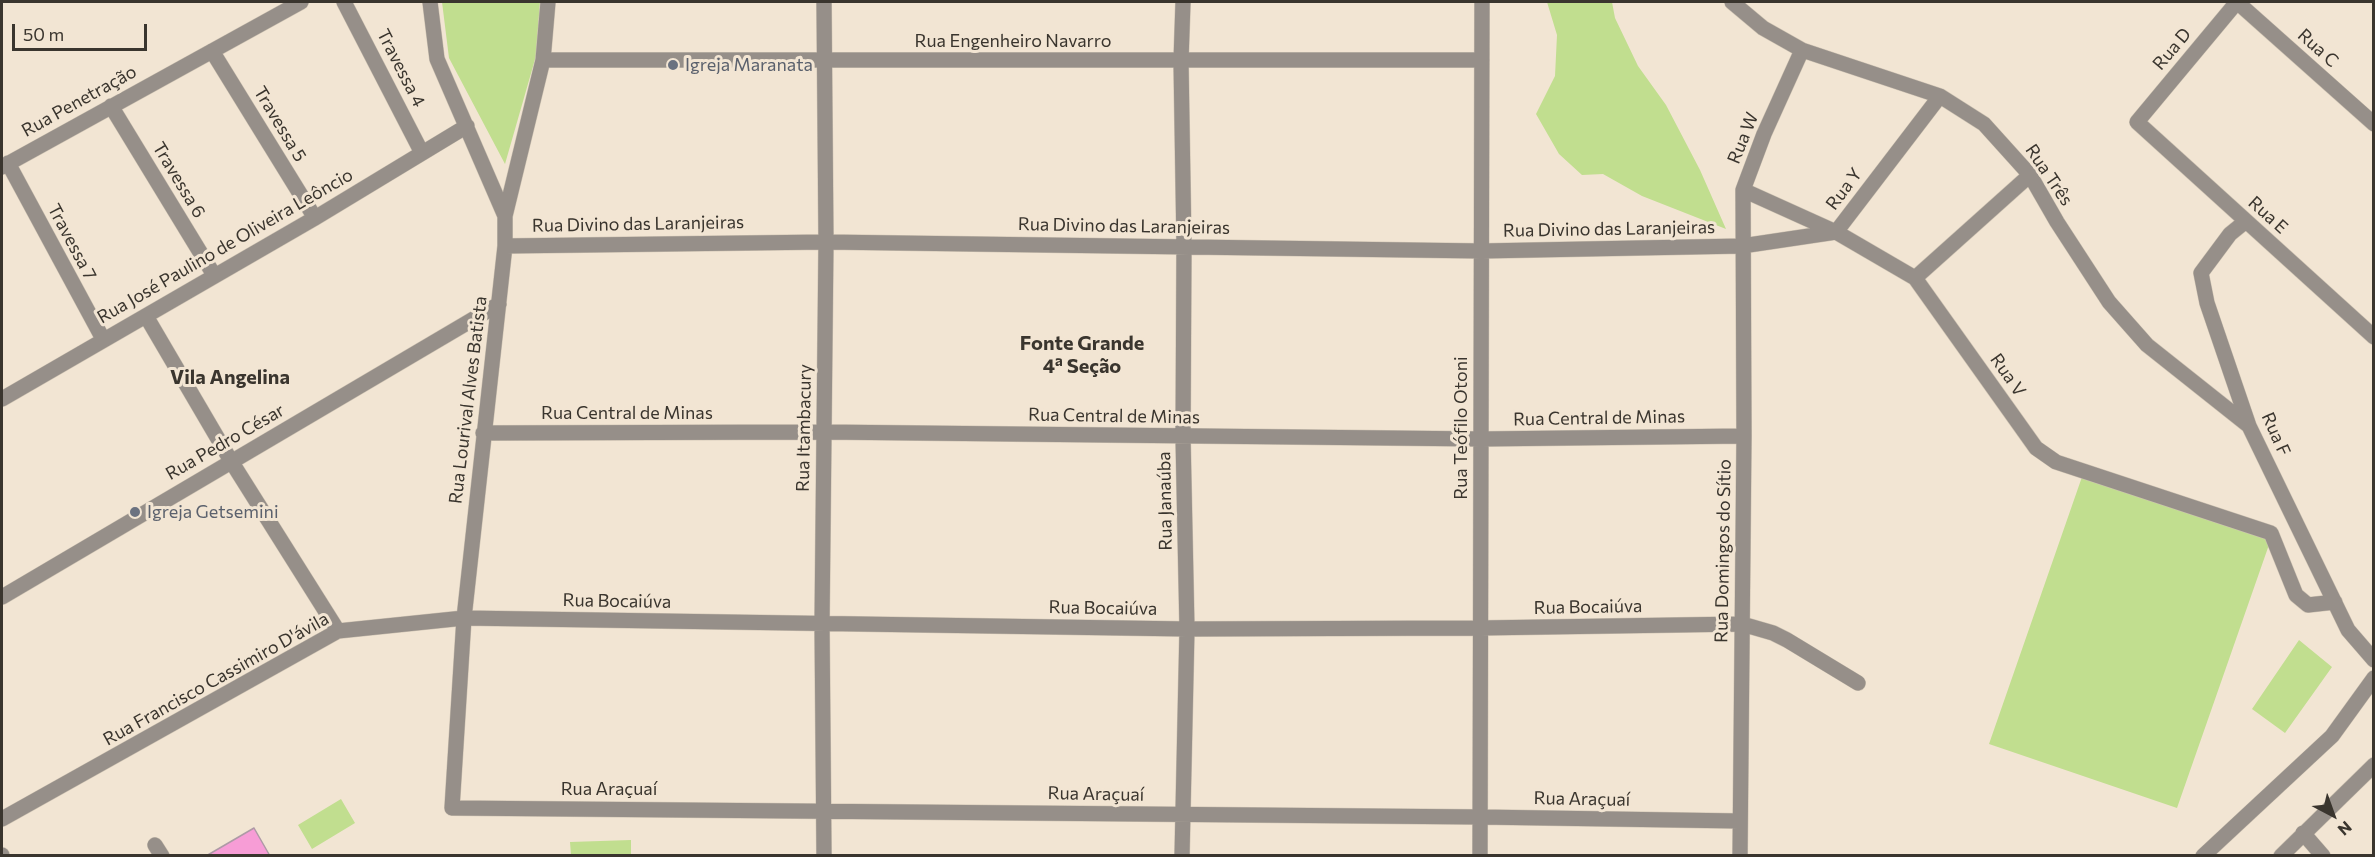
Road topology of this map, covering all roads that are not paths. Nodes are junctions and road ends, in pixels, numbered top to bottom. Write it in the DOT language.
graph roads {
  1 [pos="302,2"];
  2 [pos="344,2"];
  3 [pos="430,2"];
  4 [pos="548,2"];
  5 [pos="824,2"];
  6 [pos="1183,2"];
  7 [pos="1482,2"];
  8 [pos="1732,2"];
  9 [pos="2237,2"];
  10 [pos="1802,50"];
  11 [pos="212,51"];
  12 [pos="543,60"];
  13 [pos="825,60"];
  14 [pos="1181,60"];
  15 [pos="1482,60"];
  16 [pos="1940,96"];
  17 [pos="111,106"];
  18 [pos="2137,122"];
  19 [pos="2373,124"];
  20 [pos="467,126"];
  21 [pos="422,153"];
  22 [pos="5,165"];
  23 [pos="2030,175"];
  24 [pos="1743,190"];
  25 [pos="505,216"];
  26 [pos="315,218"];
  27 [pos="2246,221"];
  28 [pos="1836,232"];
  29 [pos="826,242"];
  30 [pos="505,246"];
  31 [pos="1184,246"];
  32 [pos="1743,246"];
  33 [pos="1482,251"];
  34 [pos="214,275"];
  35 [pos="1915,278"];
  36 [pos="499,304"];
  37 [pos="146,316"];
  38 [pos="2373,336"];
  39 [pos="103,339"];
  40 [pos="2,399"];
  41 [pos="2249,426"];
  42 [pos="483,432"];
  43 [pos="823,432"];
  44 [pos="1744,436"];
  45 [pos="1182,437"];
  46 [pos="1481,439"];
  47 [pos="231,461"];
  48 [pos="2,597"];
  49 [pos="2335,602"];
  50 [pos="464,618"];
  51 [pos="822,624"];
  52 [pos="1742,624"];
  53 [pos="1480,628"];
  54 [pos="1187,629"];
  55 [pos="338,632"];
  56 [pos="2373,660"];
  57 [pos="2373,678"];
  58 [pos="1858,683"];
  59 [pos="2373,765"];
  60 [pos="452,808"];
  61 [pos="825,810"];
  62 [pos="1183,815"];
  63 [pos="1480,817"];
  64 [pos="2,819"];
  65 [pos="1739,821"];
  66 [pos="2303,834"];
  67 [pos="824,855"];
  68 [pos="1182,855"];
  69 [pos="1480,855"];
  70 [pos="1740,855"];
  71 [pos="2203,855"];
  72 [pos="2281,855"];
  73 [pos="2323,855"];
  1 -- 11 [label="street, Rua Penetração"];
  2 -- 21 [label="street, Travessa 4"];
  3 -- 20 [label="street"];
  4 -- 12 [label="street, Rua Lourival Alves Batista"];
  5 -- 13 [label="street, Rua Itambacury"];
  6 -- 14 [label="street, Rua Janaúba"];
  7 -- 15 [label="street, Rua Teófilo Otoni"];
  8 -- 10 [label="street, Rua Três"];
  9 -- 18 [label="street, Rua D"];
  9 -- 19 [label="street, Rua C"];
  10 -- 16 [label="street, Rua Três"];
  10 -- 24 [label="street, Rua W"];
  11 -- 17 [label="street, Rua Penetração"];
  11 -- 26 [label="street, Travessa 5"];
  12 -- 13 [label="street, Rua Engenheiro Navarro"];
  12 -- 25 [label="street, Rua Lourival Alves Batista"];
  13 -- 14 [label="street, Rua Engenheiro Navarro"];
  13 -- 29 [label="street, Rua Itambacury"];
  14 -- 15 [label="street, Rua Engenheiro Navarro"];
  14 -- 31 [label="street, Rua Janaúba"];
  15 -- 33 [label="street, Rua Teófilo Otoni"];
  16 -- 23 [label="street, Rua Três"];
  16 -- 28 [label="street, Rua Y"];
  17 -- 22 [label="street, Rua Penetração"];
  17 -- 34 [label="street, Travessa 6"];
  18 -- 27 [label="street, Rua E"];
  20 -- 21 [label="street, Rua José Paulino de Oliveira Leôncio"];
  20 -- 25 [label="street"];
  21 -- 26 [label="street, Rua José Paulino de Oliveira Leôncio"];
  22 -- 39 [label="street, Travessa 7"];
  23 -- 35 [label="street"];
  23 -- 41 [label="street, Rua Três"];
  24 -- 28 [label="street, Rua V"];
  24 -- 32 [label="street, Rua W"];
  25 -- 30 [label="street, Rua Lourival Alves Batista"];
  26 -- 34 [label="street, Rua José Paulino de Oliveira Leôncio"];
  27 -- 38 [label="street, Rua E"];
  27 -- 41 [label="street, Rua F"];
  28 -- 32 [label="street, Rua Y"];
  28 -- 35 [label="street, Rua V"];
  29 -- 30 [label="street, Rua Divino das Laranjeiras"];
  29 -- 31 [label="street, Rua Divino das Laranjeiras"];
  29 -- 43 [label="street, Rua Itambacury"];
  30 -- 36 [label="street, Rua Lourival Alves Batista"];
  31 -- 33 [label="street, Rua Divino das Laranjeiras"];
  31 -- 45 [label="street, Rua Janaúba"];
  32 -- 33 [label="street, Rua Divino das Laranjeiras"];
  32 -- 44 [label="street, Rua Domingos do Sítio"];
  33 -- 46 [label="street, Rua Teófilo Otoni"];
  34 -- 37 [label="street, Rua José Paulino de Oliveira Leôncio"];
  35 -- 49 [label="street, Rua V"];
  36 -- 42 [label="street, Rua Lourival Alves Batista"];
  36 -- 47 [label="street, Rua Pedro César"];
  37 -- 39 [label="street, Rua José Paulino de Oliveira Leôncio"];
  37 -- 47 [label="street"];
  39 -- 40 [label="street, Rua José Paulino de Oliveira Leôncio"];
  41 -- 49 [label="street, Rua F"];
  42 -- 43 [label="street, Rua Central de Minas"];
  42 -- 50 [label="street, Rua Lourival Alves Batista"];
  43 -- 45 [label="street, Rua Central de Minas"];
  43 -- 51 [label="street, Rua Itambacury"];
  44 -- 46 [label="street, Rua Central de Minas"];
  44 -- 52 [label="street, Rua Domingos do Sítio"];
  45 -- 46 [label="street, Rua Central de Minas"];
  45 -- 54 [label="street, Rua Janaúba"];
  46 -- 53 [label="street, Rua Teófilo Otoni"];
  47 -- 48 [label="street, Rua Pedro César"];
  47 -- 55 [label="street"];
  49 -- 56 [label="street, Rua F"];
  50 -- 51 [label="street, Rua Bocaiúva"];
  50 -- 55 [label="street, Rua Francisco Cassimiro D'ávila"];
  50 -- 60 [label="street, Rua Lourival Alves Batista"];
  51 -- 54 [label="street, Rua Bocaiúva"];
  51 -- 61 [label="street, Rua Itambacury"];
  52 -- 53 [label="street, Rua Bocaiúva"];
  52 -- 58 [label="street"];
  52 -- 65 [label="street, Rua Domingos do Sítio"];
  53 -- 54 [label="street, Rua Bocaiúva"];
  53 -- 63 [label="street, Rua Teófilo Otoni"];
  54 -- 62 [label="street, Rua Janaúba"];
  55 -- 64 [label="street, Rua Francisco Cassimiro D'ávila"];
  57 -- 71 [label="street"];
  59 -- 66 [label="street"];
  60 -- 61 [label="street, Rua Araçuaí"];
  61 -- 62 [label="street, Rua Araçuaí"];
  61 -- 67 [label="street, Rua Itambacury"];
  62 -- 63 [label="street, Rua Araçuaí"];
  62 -- 68 [label="street, Rua Janaúba"];
  63 -- 65 [label="street, Rua Araçuaí"];
  63 -- 69 [label="street, Rua Teófilo Otoni"];
  65 -- 70 [label="street, Rua Domingos do Sítio"];
  66 -- 72 [label="street"];
  66 -- 73 [label="street"];
}
